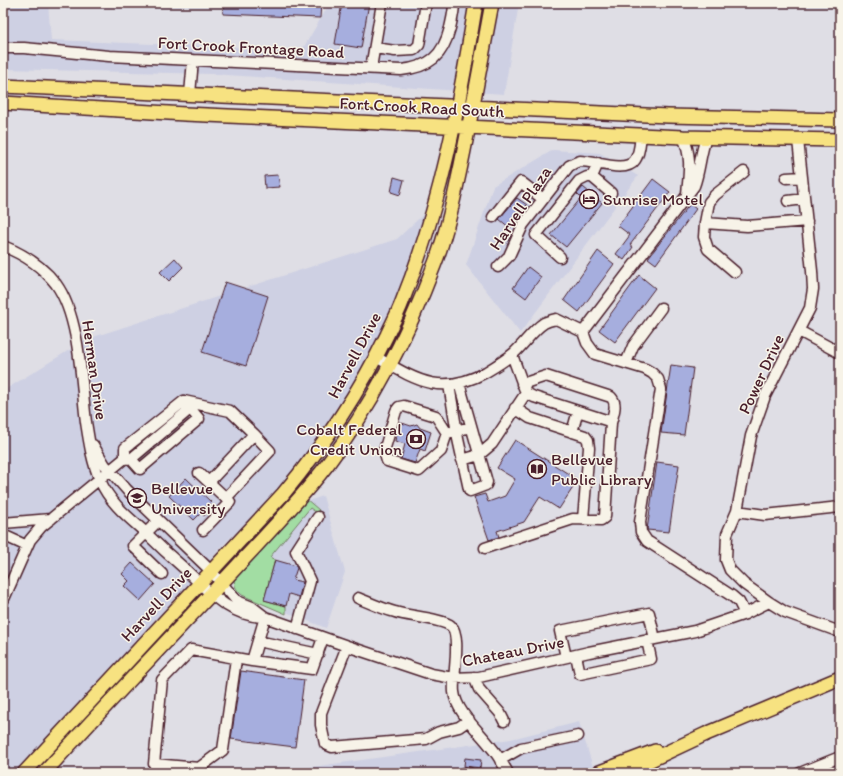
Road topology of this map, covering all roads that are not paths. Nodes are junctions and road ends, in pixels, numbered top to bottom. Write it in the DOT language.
graph roads {
  1 [pos="382,3"];
  2 [pos="426,3"];
  3 [pos="454,3"];
  4 [pos="476,3"];
  5 [pos="492,3"];
  6 [pos="3,48"];
  7 [pos="375,48"];
  8 [pos="193,60"];
  9 [pos="371,68"];
  10 [pos="3,86"];
  11 [pos="190,94"];
  12 [pos="3,103"];
  13 [pos="458,107"];
  14 [pos="473,108"];
  15 [pos="840,120"];
  16 [pos="454,126"];
  17 [pos="469,127"];
  18 [pos="641,135"];
  19 [pos="683,137"];
  20 [pos="706,138"];
  21 [pos="798,140"];
  22 [pos="840,140"];
  23 [pos="598,164"];
  24 [pos="744,172"];
  25 [pos="592,177"];
  26 [pos="802,177"];
  27 [pos="786,178"];
  28 [pos="611,193"];
  29 [pos="687,194"];
  30 [pos="804,199"];
  31 [pos="543,200"];
  32 [pos="788,201"];
  33 [pos="493,217"];
  34 [pos="807,221"];
  35 [pos="705,223"];
  36 [pos="3,246"];
  37 [pos="560,256"];
  38 [pos="498,268"];
  39 [pos="735,272"];
  40 [pos="660,308"];
  41 [pos="799,331"];
  42 [pos="583,332"];
  43 [pos="840,353"];
  44 [pos="512,355"];
  45 [pos="376,357"];
  46 [pos="626,363"];
  47 [pos="390,365"];
  48 [pos="454,384"];
  49 [pos="524,388"];
  50 [pos="184,401"];
  51 [pos="515,408"];
  52 [pos="578,411"];
  53 [pos="611,423"];
  54 [pos="471,427"];
  55 [pos="452,432"];
  56 [pos="572,432"];
  57 [pos="88,434"];
  58 [pos="254,434"];
  59 [pos="479,455"];
  60 [pos="128,459"];
  61 [pos="462,460"];
  62 [pos="110,470"];
  63 [pos="199,473"];
  64 [pos="100,480"];
  65 [pos="209,482"];
  66 [pos="226,498"];
  67 [pos="840,507"];
  68 [pos="737,511"];
  69 [pos="318,517"];
  70 [pos="51,519"];
  71 [pos="583,519"];
  72 [pos="158,521"];
  73 [pos="3,523"];
  74 [pos="203,530"];
  75 [pos="146,533"];
  76 [pos="3,535"];
  77 [pos="27,546"];
  78 [pos="485,548"];
  79 [pos="211,571"];
  80 [pos="162,574"];
  81 [pos="221,582"];
  82 [pos="200,583"];
  83 [pos="212,594"];
  84 [pos="358,598"];
  85 [pos="3,601"];
  86 [pos="769,602"];
  87 [pos="745,614"];
  88 [pos="265,617"];
  89 [pos="297,629"];
  90 [pos="840,632"];
  91 [pos="324,638"];
  92 [pos="651,640"];
  93 [pos="258,641"];
  94 [pos="347,646"];
  95 [pos="318,654"];
  96 [pos="576,655"];
  97 [pos="566,657"];
  98 [pos="236,659"];
  99 [pos="252,662"];
  100 [pos="474,677"];
  101 [pos="453,678"];
  102 [pos="840,678"];
  103 [pos="469,720"];
  104 [pos="504,721"];
  105 [pos="706,734"];
  106 [pos="578,736"];
  107 [pos="840,757"];
  108 [pos="500,760"];
  109 [pos="24,773"];
  110 [pos="44,773"];
  111 [pos="464,773"];
  112 [pos="469,773"];
  113 [pos="508,773"];
  114 [pos="598,773"];
  115 [pos="624,773"];
  116 [pos="800,773"];
  1 -- 7 [label="street"];
  2 -- 7 [label="street"];
  3 -- 9 [label="street, Fort Crook Frontage Road"];
  4 -- 13 [label="main road, Harvell Drive"];
  5 -- 14 [label="main road, Harvell Drive"];
  6 -- 8 [label="street, Fort Crook Frontage Road"];
  7 -- 9 [label="street"];
  8 -- 9 [label="street, Fort Crook Frontage Road"];
  8 -- 11 [label="street"];
  10 -- 11 [label="main road, Fort Crook Road South"];
  11 -- 13 [label="main road, Fort Crook Road South"];
  12 -- 16 [label="main road, Fort Crook Road South"];
  13 -- 14 [label="main road, Fort Crook Road South"];
  13 -- 16 [label="main road, Harvell Drive"];
  14 -- 15 [label="main road, Fort Crook Road South"];
  14 -- 17 [label="main road, Harvell Drive"];
  16 -- 17 [label="main road, Fort Crook Road South"];
  16 -- 45 [label="main road, Harvell Drive"];
  17 -- 18 [label="main road, Fort Crook Road South"];
  17 -- 47 [label="main road, Harvell Drive"];
  18 -- 19 [label="main road, Fort Crook Road South"];
  18 -- 23 [label="street, Harvell Plaza"];
  19 -- 20 [label="main road, Fort Crook Road South"];
  19 -- 29 [label="street"];
  20 -- 21 [label="main road, Fort Crook Road South"];
  20 -- 29 [label="street"];
  21 -- 22 [label="main road, Fort Crook Road South"];
  21 -- 26 [label="street, Power Drive"];
  23 -- 25 [label="street"];
  23 -- 31 [label="street, Harvell Plaza"];
  24 -- 35 [label="street"];
  25 -- 28 [label="street"];
  25 -- 37 [label="street"];
  26 -- 27 [label="street"];
  26 -- 30 [label="street, Power Drive"];
  29 -- 42 [label="street"];
  30 -- 32 [label="street"];
  30 -- 34 [label="street, Power Drive"];
  31 -- 33 [label="street"];
  31 -- 38 [label="street, Harvell Plaza"];
  34 -- 35 [label="street"];
  34 -- 41 [label="street, Power Drive"];
  35 -- 39 [label="street"];
  36 -- 57 [label="street, Herman Drive"];
  40 -- 46 [label="street"];
  41 -- 43 [label="street"];
  41 -- 68 [label="street, Power Drive"];
  42 -- 44 [label="street"];
  42 -- 46 [label="street"];
  44 -- 48 [label="street"];
  44 -- 49 [label="street"];
  45 -- 47 [label="street"];
  45 -- 79 [label="main road, Harvell Drive"];
  46 -- 87 [label="street"];
  47 -- 48 [label="street"];
  47 -- 81 [label="main road, Harvell Drive"];
  48 -- 54 [label="street"];
  48 -- 55 [label="street"];
  49 -- 51 [label="street"];
  49 -- 52 [label="street"];
  49 -- 53 [label="street"];
  50 -- 58 [label="street"];
  50 -- 60 [label="street"];
  50 -- 60 [label="street"];
  51 -- 56 [label="street"];
  51 -- 59 [label="street"];
  52 -- 53 [label="street"];
  52 -- 56 [label="street"];
  53 -- 71 [label="street"];
  54 -- 55 [label="street"];
  54 -- 59 [label="street"];
  55 -- 55 [label="street"];
  55 -- 61 [label="street"];
  56 -- 71 [label="street"];
  57 -- 62 [label="street, Herman Drive"];
  57 -- 64 [label="street, Herman Drive"];
  58 -- 65 [label="street"];
  58 -- 66 [label="street"];
  59 -- 61 [label="street"];
  59 -- 61 [label="street"];
  60 -- 62 [label="street"];
  62 -- 64 [label="street"];
  62 -- 72 [label="street, Herman Drive"];
  63 -- 65 [label="street"];
  64 -- 70 [label="street"];
  64 -- 75 [label="street, Herman Drive"];
  65 -- 66 [label="street"];
  66 -- 74 [label="street"];
  67 -- 68 [label="street"];
  68 -- 86 [label="street, Power Drive"];
  69 -- 89 [label="street"];
  70 -- 73 [label="street"];
  70 -- 77 [label="street"];
  71 -- 78 [label="street"];
  72 -- 75 [label="street"];
  72 -- 79 [label="street, Herman Drive"];
  75 -- 80 [label="street"];
  75 -- 82 [label="street, Herman Drive"];
  76 -- 77 [label="street"];
  77 -- 85 [label="street"];
  79 -- 81 [label="street, Herman Drive"];
  79 -- 82 [label="main road, Harvell Drive"];
  81 -- 83 [label="main road, Harvell Drive"];
  81 -- 88 [label="street, Chateau Drive"];
  82 -- 83 [label="street, Herman Drive"];
  82 -- 109 [label="main road, Harvell Drive"];
  83 -- 88 [label="street, Chateau Drive"];
  83 -- 110 [label="main road, Harvell Drive"];
  84 -- 101 [label="street"];
  86 -- 87 [label="street, Chateau Drive"];
  86 -- 90 [label="street, Power Drive"];
  87 -- 92 [label="street, Chateau Drive"];
  88 -- 89 [label="street, Chateau Drive"];
  88 -- 93 [label="street"];
  89 -- 91 [label="street, Chateau Drive"];
  91 -- 94 [label="street, Chateau Drive"];
  91 -- 95 [label="street"];
  92 -- 96 [label="street, Chateau Drive"];
  92 -- 96 [label="street"];
  92 -- 97 [label="street"];
  93 -- 95 [label="street"];
  93 -- 99 [label="street"];
  94 -- 101 [label="street, Chateau Drive"];
  94 -- 103 [label="street"];
  95 -- 99 [label="street"];
  96 -- 97 [label="street, Chateau Drive"];
  97 -- 100 [label="street, Chateau Drive"];
  98 -- 98 [label="street"];
  98 -- 99 [label="street"];
  100 -- 101 [label="street, Chateau Drive"];
  100 -- 104 [label="street"];
  101 -- 103 [label="street"];
  102 -- 105 [label="main road"];
  103 -- 108 [label="street"];
  105 -- 114 [label="main road"];
  105 -- 115 [label="main road"];
  106 -- 108 [label="street"];
  107 -- 116 [label="street"];
  108 -- 113 [label="street"];
  111 -- 112 [label="street"];
}
